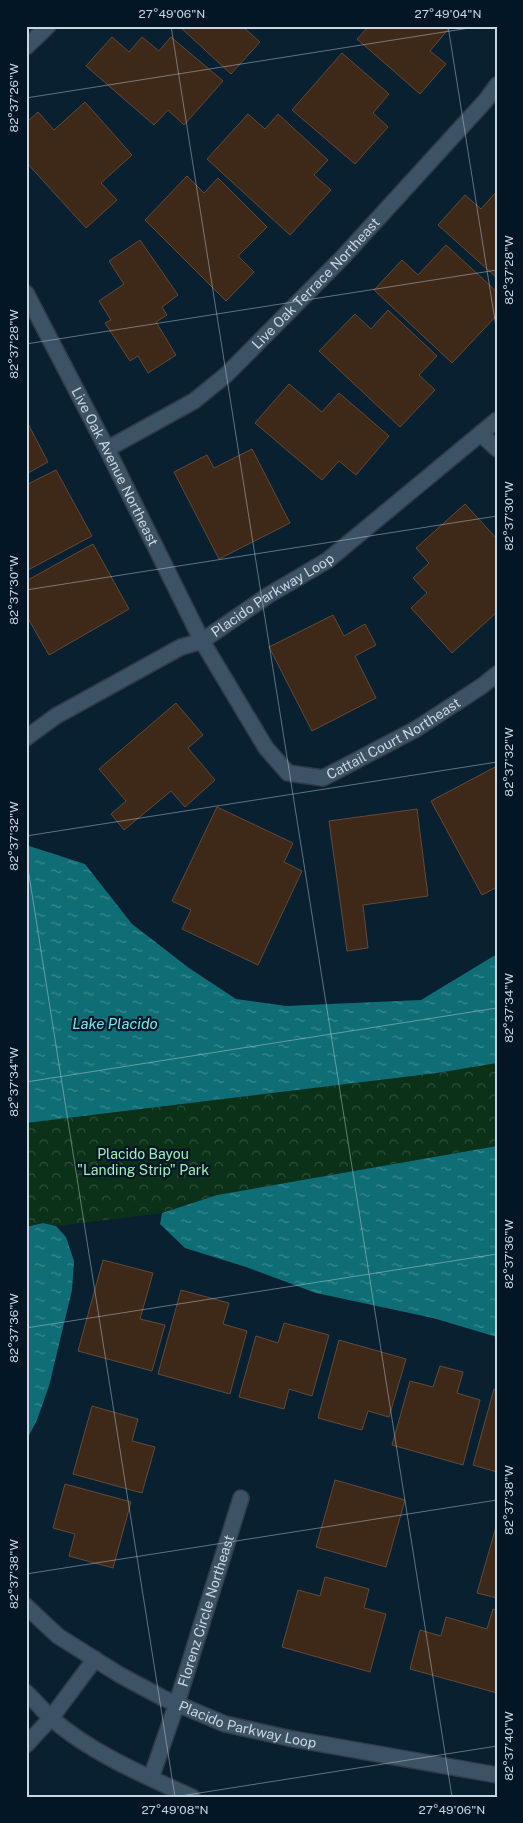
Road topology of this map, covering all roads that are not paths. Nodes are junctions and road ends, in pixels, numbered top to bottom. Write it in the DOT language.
graph roads {
  1 [pos="48,26"];
  2 [pos="26,47"];
  3 [pos="497,85"];
  4 [pos="26,294"];
  5 [pos="497,420"];
  6 [pos="481,434"];
  7 [pos="107,449"];
  8 [pos="497,449"];
  9 [pos="202,641"];
  10 [pos="497,674"];
  11 [pos="26,738"];
  12 [pos="241,1498"];
  13 [pos="26,1606"];
  14 [pos="95,1659"];
  15 [pos="26,1692"];
  16 [pos="177,1703"];
  17 [pos="51,1718"];
  18 [pos="26,1745"];
  19 [pos="497,1775"];
  20 [pos="151,1778"];
  21 [pos="192,1797"];
  1 -- 2 [label="street"];
  3 -- 7 [label="street, Live Oak Terrace Northeast"];
  4 -- 7 [label="street, Live Oak Avenue Northeast"];
  5 -- 6 [label="street, Placido Parkway Loop"];
  6 -- 8 [label="street"];
  6 -- 9 [label="street, Placido Parkway Loop"];
  7 -- 9 [label="street, Live Oak Avenue Northeast"];
  9 -- 10 [label="street, Cattail Court Northeast"];
  9 -- 11 [label="street, Placido Parkway Loop"];
  12 -- 16 [label="street, Florenz Circle Northeast"];
  13 -- 14 [label="street, Placido Parkway Loop"];
  14 -- 16 [label="street, Placido Parkway Loop"];
  14 -- 17 [label="street"];
  15 -- 17 [label="street"];
  16 -- 19 [label="street, Placido Parkway Loop"];
  16 -- 20 [label="street, Florenz Circle Northeast"];
  17 -- 18 [label="street"];
  17 -- 20 [label="street"];
  20 -- 21 [label="street"];
}
